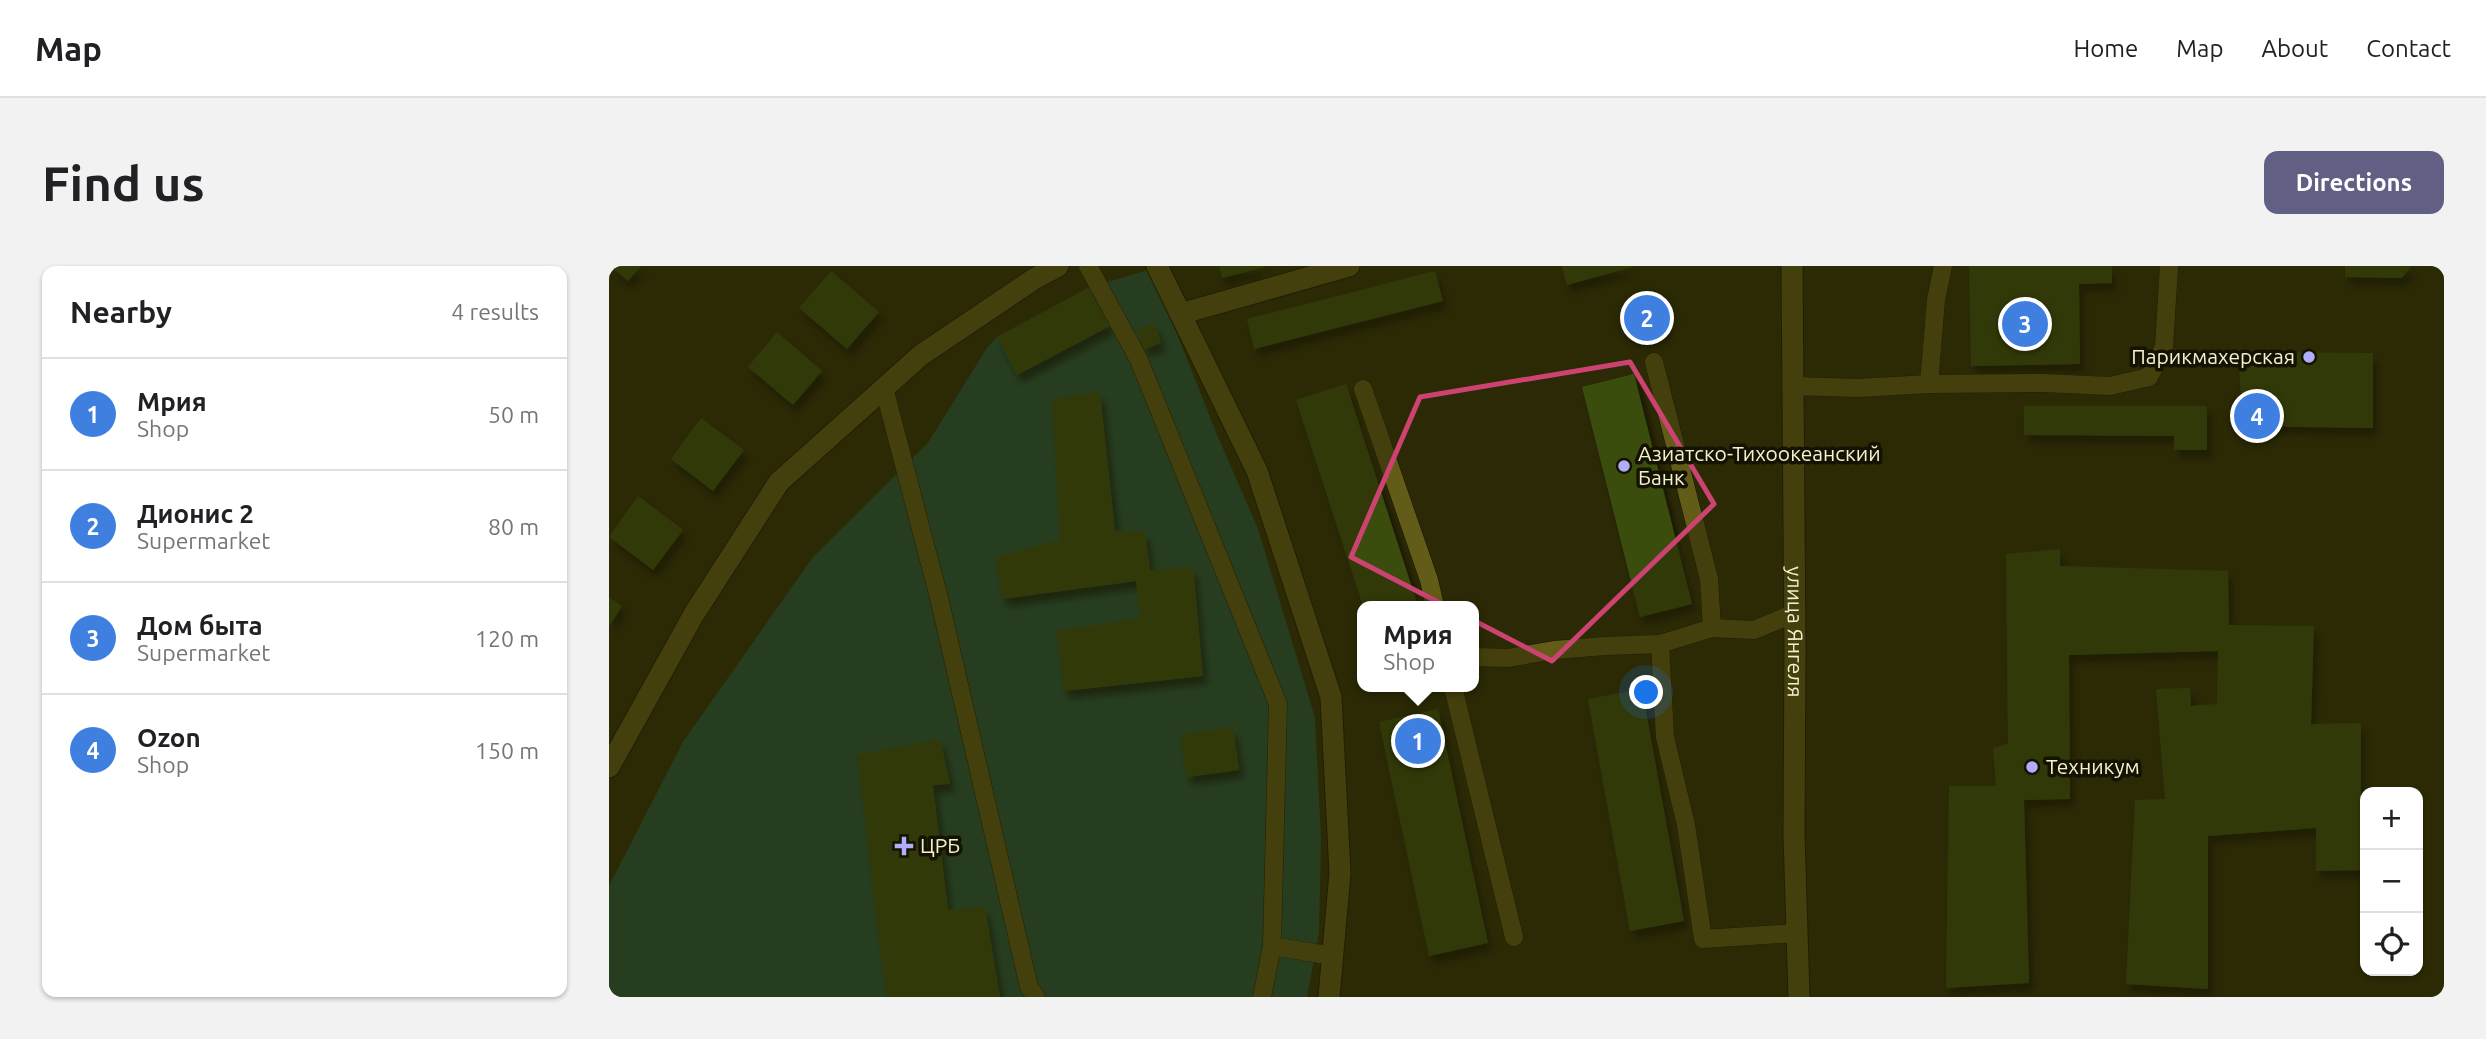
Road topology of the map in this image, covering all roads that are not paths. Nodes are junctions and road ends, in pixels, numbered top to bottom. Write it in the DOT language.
graph roads {
  1 [pos="1058,266"];
  2 [pos="1088,266"];
  3 [pos="1157,266"];
  4 [pos="1349,266"];
  5 [pos="1792,266"];
  6 [pos="1943,266"];
  7 [pos="2169,266"];
  8 [pos="1180,314"];
  9 [pos="1654,362"];
  10 [pos="1929,384"];
  11 [pos="1793,386"];
  12 [pos="884,388"];
  13 [pos="1363,389"];
  14 [pos="1434,601"];
  15 [pos="1795,613"];
  16 [pos="1712,628"];
  17 [pos="1660,644"];
  18 [pos="1479,657"];
  19 [pos="1454,692"];
  20 [pos="609,767"];
  21 [pos="1796,933"];
  22 [pos="1514,937"];
  23 [pos="1272,946"];
  24 [pos="1333,956"];
  25 [pos="1036,997"];
  26 [pos="1262,997"];
  27 [pos="1329,997"];
  28 [pos="1799,997"];
  1 -- 12 [label="street"];
  2 -- 23 [label="lane"];
  3 -- 8 [label="street"];
  4 -- 8 [label="street"];
  5 -- 11 [label="street, улица Янгеля"];
  6 -- 10 [label="lane"];
  7 -- 10 [label="lane"];
  8 -- 24 [label="street"];
  9 -- 16 [label="lane"];
  10 -- 11 [label="lane"];
  11 -- 15 [label="street, улица Янгеля"];
  12 -- 20 [label="street"];
  12 -- 25 [label="lane"];
  13 -- 14 [label="lane"];
  15 -- 16 [label="lane"];
  15 -- 21 [label="street, улица Янгеля"];
  16 -- 17 [label="lane"];
  17 -- 18 [label="lane"];
  17 -- 21 [label="lane"];
  19 -- 22 [label="lane"];
  21 -- 28 [label="street, улица Янгеля"];
  23 -- 24 [label="lane"];
  23 -- 26 [label="lane"];
  24 -- 27 [label="street"];
}
